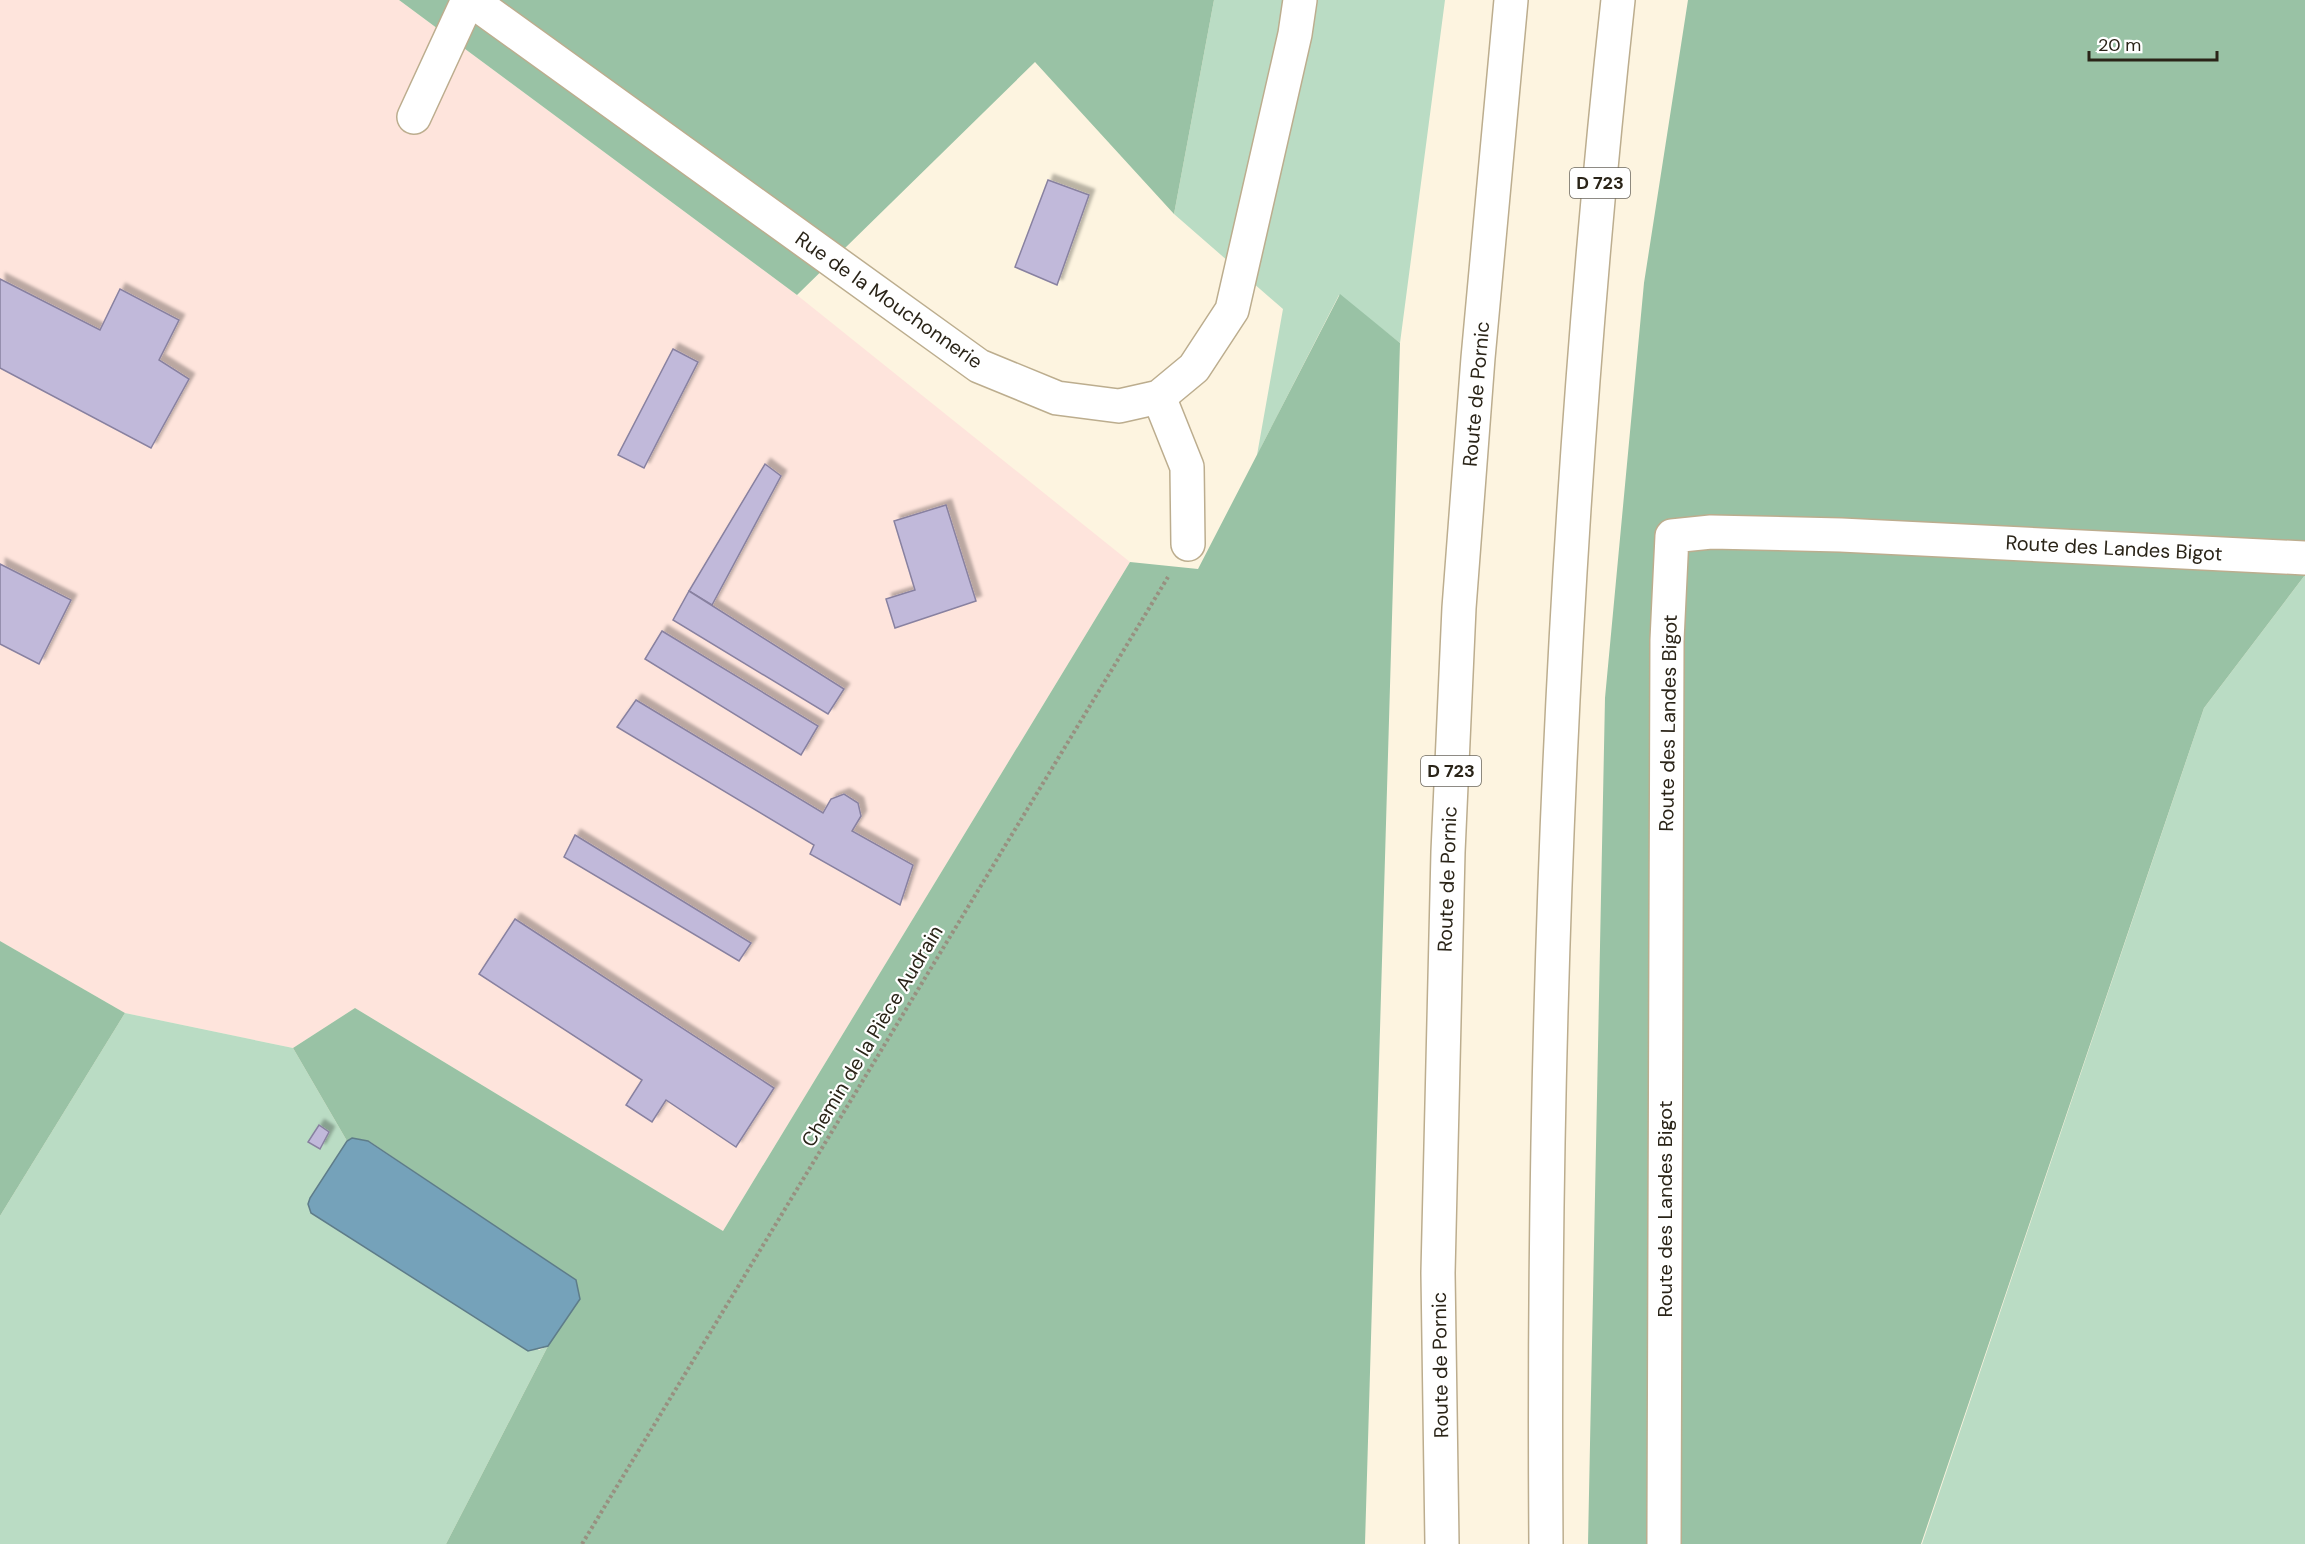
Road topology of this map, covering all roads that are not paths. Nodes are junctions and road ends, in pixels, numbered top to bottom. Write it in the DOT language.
graph roads {
  1 [pos="469,0"];
  2 [pos="1300,0"];
  3 [pos="1511,0"];
  4 [pos="1618,0"];
  5 [pos="414,117"];
  6 [pos="1159,397"];
  7 [pos="1188,544"];
  8 [pos="2305,558"];
  9 [pos="1443,1544"];
  10 [pos="1546,1544"];
  11 [pos="1664,1544"];
  1 -- 5 [label="main road"];
  1 -- 6 [label="main road, Rue de la Mouchonnerie"];
  2 -- 6 [label="main road, Rue de la Mouchonnerie"];
  3 -- 9 [label="main road, Route de Pornic / D 723"];
  4 -- 10 [label="main road, D 723"];
  6 -- 7 [label="main road"];
  8 -- 11 [label="main road, Route des Landes Bigot"];
}
